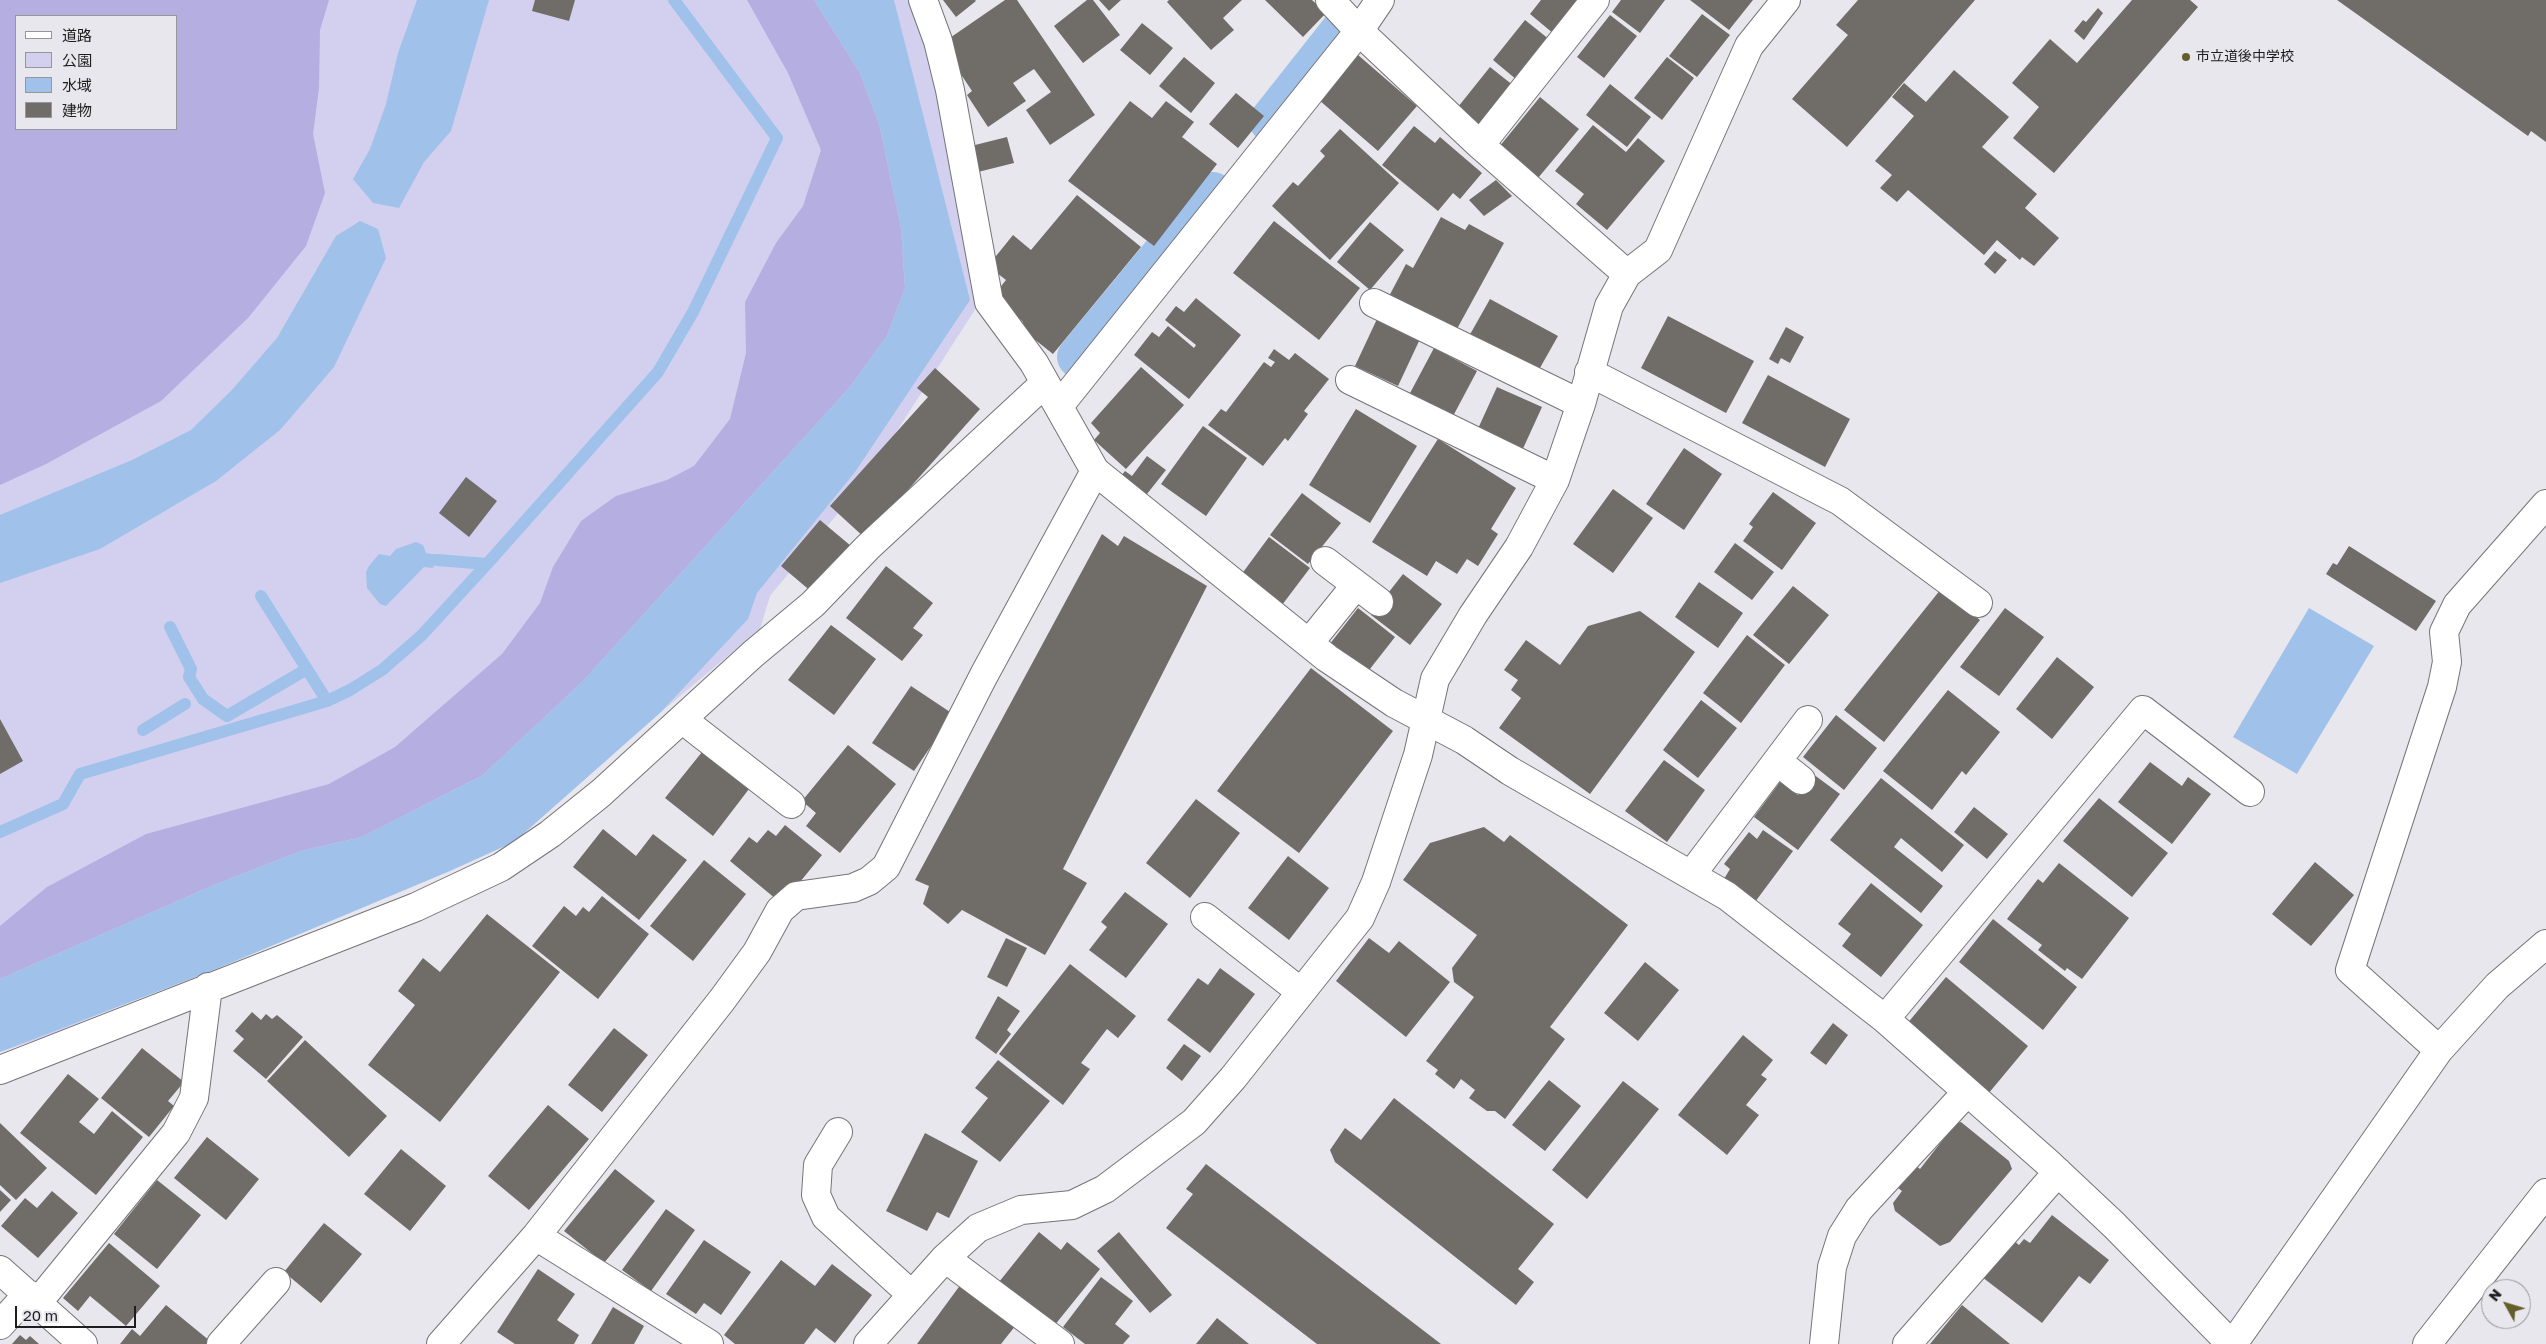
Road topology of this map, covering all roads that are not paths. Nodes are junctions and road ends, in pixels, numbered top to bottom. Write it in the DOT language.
graph roads {
  1 [pos="922,0"];
  2 [pos="1330,0"];
  3 [pos="1380,0"];
  4 [pos="1596,0"];
  5 [pos="1786,0"];
  6 [pos="1360,32"];
  7 [pos="1480,145"];
  8 [pos="1627,274"];
  9 [pos="1374,303"];
  10 [pos="1589,372"];
  11 [pos="1350,380"];
  12 [pos="1045,383"];
  13 [pos="1581,404"];
  14 [pos="1059,406"];
  15 [pos="1095,470"];
  16 [pos="1554,480"];
  17 [pos="2546,504"];
  18 [pos="1325,561"];
  19 [pos="1356,585"];
  20 [pos="1379,602"];
  21 [pos="1978,603"];
  22 [pos="1308,643"];
  23 [pos="1425,719"];
  24 [pos="683,720"];
  25 [pos="1808,720"];
  26 [pos="1777,761"];
  27 [pos="1801,780"];
  28 [pos="2250,792"];
  29 [pos="791,804"];
  30 [pos="1691,876"];
  31 [pos="1205,918"];
  32 [pos="2546,944"];
  33 [pos="208,987"];
  34 [pos="1301,992"];
  35 [pos="1885,1019"];
  36 [pos="2440,1050"];
  37 [pos="0,1070"];
  38 [pos="1967,1092"];
  39 [pos="838,1132"];
  40 [pos="2058,1172"];
  41 [pos="2546,1193"];
  42 [pos="536,1236"];
  43 [pos="946,1258"];
  44 [pos="0,1270"];
  45 [pos="276,1282"];
  46 [pos="912,1295"];
  47 [pos="33,1298"];
  48 [pos="0,1325"];
  49 [pos="2222,1340"];
  50 [pos="84,1344"];
  51 [pos="221,1344"];
  52 [pos="441,1344"];
  53 [pos="709,1344"];
  54 [pos="868,1344"];
  55 [pos="1060,1344"];
  56 [pos="1824,1344"];
  57 [pos="1907,1344"];
  58 [pos="2427,1344"];
  1 -- 12 [label="street"];
  2 -- 6 [label="street"];
  3 -- 6 [label="street"];
  4 -- 7 [label="street"];
  5 -- 8 [label="street"];
  6 -- 7 [label="street"];
  6 -- 14 [label="street"];
  7 -- 8 [label="street"];
  8 -- 10 [label="street"];
  9 -- 13 [label="street"];
  10 -- 13 [label="street"];
  10 -- 21 [label="street"];
  11 -- 16 [label="street"];
  12 -- 14 [label="street"];
  12 -- 24 [label="street"];
  13 -- 16 [label="street"];
  14 -- 15 [label="street"];
  15 -- 22 [label="street"];
  15 -- 42 [label="street"];
  16 -- 23 [label="street"];
  17 -- 36 [label="street"];
  18 -- 19 [label="street"];
  19 -- 20 [label="street"];
  19 -- 22 [label="street"];
  22 -- 23 [label="street"];
  23 -- 30 [label="street"];
  23 -- 34 [label="street"];
  24 -- 29 [label="street"];
  24 -- 33 [label="street"];
  25 -- 26 [label="street"];
  26 -- 27 [label="street"];
  26 -- 30 [label="street"];
  28 -- 35 [label="street"];
  30 -- 35 [label="street"];
  31 -- 34 [label="street"];
  32 -- 36 [label="street"];
  33 -- 37 [label="street"];
  33 -- 47 [label="street"];
  34 -- 43 [label="street"];
  35 -- 38 [label="street"];
  36 -- 49 [label="street"];
  38 -- 40 [label="street"];
  38 -- 56 [label="street"];
  39 -- 46 [label="street"];
  40 -- 49 [label="street"];
  40 -- 57 [label="street"];
  41 -- 58 [label="street"];
  42 -- 52 [label="street"];
  42 -- 53 [label="street"];
  43 -- 46 [label="street"];
  43 -- 55 [label="street"];
  44 -- 47 [label="street"];
  45 -- 51 [label="street"];
  46 -- 54 [label="street"];
  47 -- 48 [label="street"];
  47 -- 50 [label="street"];
}
